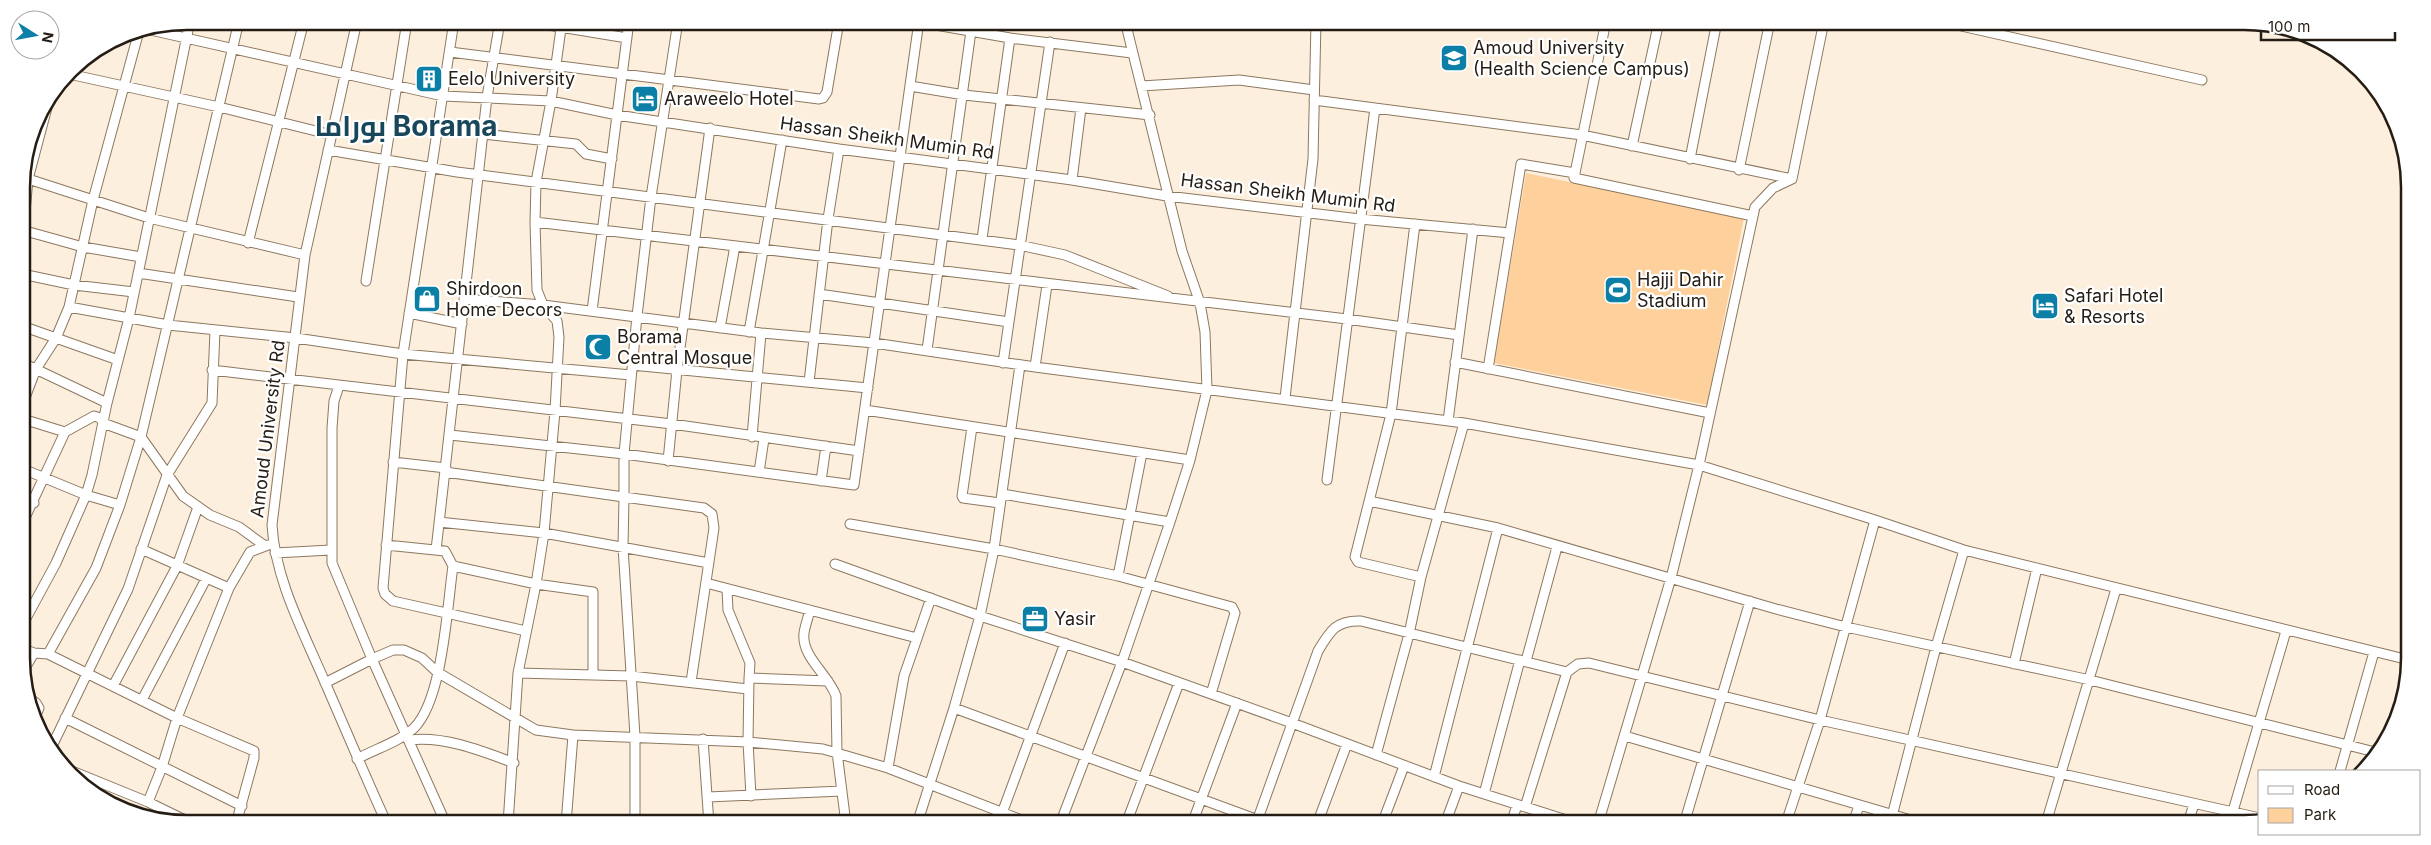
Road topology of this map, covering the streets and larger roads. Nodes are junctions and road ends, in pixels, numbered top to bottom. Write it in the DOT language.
graph roads {
  1 [pos="188,30"];
  2 [pos="237,30"];
  3 [pos="302,30"];
  4 [pos="355,30"];
  5 [pos="406,30"];
  6 [pos="453,30"];
  7 [pos="499,30"];
  8 [pos="561,30"];
  9 [pos="590,30"];
  10 [pos="628,30"];
  11 [pos="677,30"];
  12 [pos="837,30"];
  13 [pos="916,30"];
  14 [pos="965,30"];
  15 [pos="1127,30"];
  16 [pos="1316,30"];
  17 [pos="1604,30"];
  18 [pos="1657,30"];
  19 [pos="1715,30"];
  20 [pos="1768,30"];
  21 [pos="1822,30"];
  22 [pos="1979,30"];
  23 [pos="971,31"];
  24 [pos="161,32"];
  25 [pos="137,38"];
  26 [pos="186,38"];
  27 [pos="627,38"];
  28 [pos="1010,38"];
  29 [pos="1050,42"];
  30 [pos="232,49"];
  31 [pos="450,52"];
  32 [pos="1132,54"];
  33 [pos="494,58"];
  34 [pos="294,63"];
  35 [pos="556,65"];
  36 [pos="623,73"];
  37 [pos="345,75"];
  38 [pos="76,76"];
  39 [pos="2202,80"];
  40 [pos="670,81"];
  41 [pos="124,86"];
  42 [pos="397,86"];
  43 [pos="910,86"];
  44 [pos="1141,86"];
  45 [pos="1314,90"];
  46 [pos="964,95"];
  47 [pos="443,96"];
  48 [pos="174,97"];
  49 [pos="487,97"];
  50 [pos="1002,99"];
  51 [pos="1314,100"];
  52 [pos="551,101"];
  53 [pos="1042,103"];
  54 [pos="219,107"];
  55 [pos="1081,108"];
  56 [pos="1375,108"];
  57 [pos="617,114"];
  58 [pos="1150,115"];
  59 [pos="279,121"];
  60 [pos="663,121"];
  61 [pos="710,128"];
  62 [pos="484,134"];
  63 [pos="332,135"];
  64 [pos="1582,136"];
  65 [pos="782,140"];
  66 [pos="543,141"];
  67 [pos="1632,146"];
  68 [pos="839,149"];
  69 [pos="328,150"];
  70 [pos="900,156"];
  71 [pos="612,159"];
  72 [pos="1690,159"];
  73 [pos="385,161"];
  74 [pos="955,164"];
  75 [pos="430,168"];
  76 [pos="992,169"];
  77 [pos="1739,170"];
  78 [pos="1575,172"];
  79 [pos="478,174"];
  80 [pos="1031,175"];
  81 [pos="30,180"];
  82 [pos="1072,180"];
  83 [pos="1792,180"];
  84 [pos="536,182"];
  85 [pos="608,190"];
  86 [pos="1167,196"];
  87 [pos="651,197"];
  88 [pos="94,200"];
  89 [pos="700,204"];
  90 [pos="770,212"];
  91 [pos="1308,213"];
  92 [pos="1753,216"];
  93 [pos="149,218"];
  94 [pos="828,219"];
  95 [pos="1360,219"];
  96 [pos="534,222"];
  97 [pos="1416,224"];
  98 [pos="890,227"];
  99 [pos="190,228"];
  100 [pos="603,230"];
  101 [pos="1473,230"];
  102 [pos="30,232"];
  103 [pos="1510,233"];
  104 [pos="944,234"];
  105 [pos="648,236"];
  106 [pos="982,239"];
  107 [pos="695,242"];
  108 [pos="248,243"];
  109 [pos="1019,245"];
  110 [pos="83,246"];
  111 [pos="735,246"];
  112 [pos="764,250"];
  113 [pos="305,255"];
  114 [pos="141,257"];
  115 [pos="824,257"];
  116 [pos="885,265"];
  117 [pos="939,271"];
  118 [pos="138,273"];
  119 [pos="30,276"];
  120 [pos="178,280"];
  121 [pos="1014,280"];
  122 [pos="366,281"];
  123 [pos="1048,284"];
  124 [pos="74,285"];
  125 [pos="134,292"];
  126 [pos="819,294"];
  127 [pos="298,297"];
  128 [pos="464,299"];
  129 [pos="1178,300"];
  130 [pos="880,303"];
  131 [pos="1200,303"];
  132 [pos="543,305"];
  133 [pos="69,307"];
  134 [pos="592,311"];
  135 [pos="933,311"];
  136 [pos="409,313"];
  137 [pos="1294,314"];
  138 [pos="637,316"];
  139 [pos="129,318"];
  140 [pos="1347,319"];
  141 [pos="1009,322"];
  142 [pos="684,323"];
  143 [pos="462,324"];
  144 [pos="168,325"];
  145 [pos="1403,326"];
  146 [pos="720,328"];
  147 [pos="30,329"];
  148 [pos="215,330"];
  149 [pos="749,332"];
  150 [pos="761,333"];
  151 [pos="1459,335"];
  152 [pos="814,336"];
  153 [pos="56,338"];
  154 [pos="296,338"];
  155 [pos="874,343"];
  156 [pos="927,350"];
  157 [pos="403,354"];
  158 [pos="458,359"];
  159 [pos="118,360"];
  160 [pos="1455,362"];
  161 [pos="1003,363"];
  162 [pos="1020,365"];
  163 [pos="30,367"];
  164 [pos="558,368"];
  165 [pos="1035,368"];
  166 [pos="1488,368"];
  167 [pos="36,369"];
  168 [pos="212,370"];
  169 [pos="632,370"];
  170 [pos="676,370"];
  171 [pos="758,376"];
  172 [pos="290,380"];
  173 [pos="809,382"];
  174 [pos="30,385"];
  175 [pos="339,386"];
  176 [pos="868,388"];
  177 [pos="1207,390"];
  178 [pos="400,393"];
  179 [pos="1285,398"];
  180 [pos="453,400"];
  181 [pos="106,403"];
  182 [pos="1337,405"];
  183 [pos="865,410"];
  184 [pos="555,411"];
  185 [pos="1710,413"];
  186 [pos="1391,414"];
  187 [pos="627,419"];
  188 [pos="30,421"];
  189 [pos="1448,421"];
  190 [pos="102,423"];
  191 [pos="1464,423"];
  192 [pos="672,424"];
  193 [pos="972,427"];
  194 [pos="65,432"];
  195 [pos="1011,432"];
  196 [pos="450,435"];
  197 [pos="752,437"];
  198 [pos="141,438"];
  199 [pos="764,439"];
  200 [pos="552,445"];
  201 [pos="826,446"];
  202 [pos="859,450"];
  203 [pos="1142,453"];
  204 [pos="624,454"];
  205 [pos="1190,460"];
  206 [pos="668,461"];
  207 [pos="393,462"];
  208 [pos="1699,465"];
  209 [pos="445,470"];
  210 [pos="30,472"];
  211 [pos="759,472"];
  212 [pos="167,475"];
  213 [pos="44,477"];
  214 [pos="1327,480"];
  215 [pos="821,481"];
  216 [pos="549,488"];
  217 [pos="86,494"];
  218 [pos="624,497"];
  219 [pos="1001,499"];
  220 [pos="1369,501"];
  221 [pos="30,502"];
  222 [pos="34,503"];
  223 [pos="120,505"];
  224 [pos="198,507"];
  225 [pos="30,511"];
  226 [pos="1130,515"];
  227 [pos="1438,515"];
  228 [pos="1875,520"];
  229 [pos="440,522"];
  230 [pos="1170,522"];
  231 [pos="850,524"];
  232 [pos="1498,528"];
  233 [pos="544,533"];
  234 [pos="269,544"];
  235 [pos="386,545"];
  236 [pos="1557,546"];
  237 [pos="623,547"];
  238 [pos="994,549"];
  239 [pos="141,550"];
  240 [pos="331,550"];
  241 [pos="436,550"];
  242 [pos="1964,550"];
  243 [pos="275,553"];
  244 [pos="708,563"];
  245 [pos="835,564"];
  246 [pos="177,566"];
  247 [pos="453,566"];
  248 [pos="2037,568"];
  249 [pos="1118,576"];
  250 [pos="1421,576"];
  251 [pos="1671,578"];
  252 [pos="206,579"];
  253 [pos="706,583"];
  254 [pos="536,584"];
  255 [pos="1148,584"];
  256 [pos="229,588"];
  257 [pos="727,589"];
  258 [pos="2116,589"];
  259 [pos="931,598"];
  260 [pos="1750,601"];
  261 [pos="810,610"];
  262 [pos="30,611"];
  263 [pos="447,612"];
  264 [pos="980,616"];
  265 [pos="1846,627"];
  266 [pos="2286,630"];
  267 [pos="526,631"];
  268 [pos="1409,634"];
  269 [pos="917,638"];
  270 [pos="1065,643"];
  271 [pos="1936,647"];
  272 [pos="1467,648"];
  273 [pos="30,651"];
  274 [pos="2374,652"];
  275 [pos="34,653"];
  276 [pos="48,654"];
  277 [pos="2401,658"];
  278 [pos="372,659"];
  279 [pos="30,660"];
  280 [pos="1523,661"];
  281 [pos="1122,662"];
  282 [pos="2014,664"];
  283 [pos="437,672"];
  284 [pos="1567,672"];
  285 [pos="518,673"];
  286 [pos="88,674"];
  287 [pos="593,675"];
  288 [pos="631,676"];
  289 [pos="1642,676"];
  290 [pos="749,678"];
  291 [pos="2090,680"];
  292 [pos="828,681"];
  293 [pos="691,682"];
  294 [pos="326,683"];
  295 [pos="1178,683"];
  296 [pos="113,686"];
  297 [pos="748,689"];
  298 [pos="1211,694"];
  299 [pos="1724,695"];
  300 [pos="142,700"];
  301 [pos="1237,703"];
  302 [pos="954,708"];
  303 [pos="65,718"];
  304 [pos="177,718"];
  305 [pos="516,719"];
  306 [pos="1820,720"];
  307 [pos="1292,723"];
  308 [pos="2260,723"];
  309 [pos="573,735"];
  310 [pos="635,736"];
  311 [pos="1032,736"];
  312 [pos="1625,736"];
  313 [pos="409,737"];
  314 [pos="703,739"];
  315 [pos="1912,741"];
  316 [pos="54,742"];
  317 [pos="748,742"];
  318 [pos="1347,744"];
  319 [pos="2347,745"];
  320 [pos="2371,751"];
  321 [pos="837,752"];
  322 [pos="1376,755"];
  323 [pos="1087,757"];
  324 [pos="357,759"];
  325 [pos="1705,759"];
  326 [pos="514,763"];
  327 [pos="1404,766"];
  328 [pos="162,767"];
  329 [pos="888,768"];
  330 [pos="2340,770"];
  331 [pos="2062,774"];
  332 [pos="82,775"];
  333 [pos="1142,777"];
  334 [pos="1434,777"];
  335 [pos="930,784"];
  336 [pos="1459,786"];
  337 [pos="1798,787"];
  338 [pos="842,792"];
  339 [pos="1484,794"];
  340 [pos="751,796"];
  341 [pos="708,797"];
  342 [pos="1201,799"];
  343 [pos="148,802"];
  344 [pos="2194,804"];
  345 [pos="242,806"];
  346 [pos="1521,806"];
  347 [pos="1859,806"];
  348 [pos="2233,811"];
  349 [pos="1002,813"];
  350 [pos="174,815"];
  351 [pos="239,815"];
  352 [pos="383,815"];
  353 [pos="442,815"];
  354 [pos="509,815"];
  355 [pos="567,815"];
  356 [pos="636,815"];
  357 [pos="709,815"];
  358 [pos="845,815"];
  359 [pos="920,815"];
  360 [pos="1007,815"];
  361 [pos="1064,815"];
  362 [pos="1129,815"];
  363 [pos="1195,815"];
  364 [pos="1240,815"];
  365 [pos="1259,815"];
  366 [pos="1320,815"];
  367 [pos="1385,815"];
  368 [pos="1448,815"];
  369 [pos="1516,815"];
  370 [pos="1546,815"];
  371 [pos="1601,815"];
  372 [pos="1687,815"];
  373 [pos="1789,815"];
  374 [pos="1856,815"];
  375 [pos="1889,815"];
  376 [pos="1892,815"];
  377 [pos="2049,815"];
  378 [pos="2191,815"];
  379 [pos="2248,815"];
  1 -- 26 [label="street"];
  2 -- 30 [label="street"];
  3 -- 34 [label="street"];
  4 -- 37 [label="street, Amoud University Rd"];
  5 -- 42 [label="street"];
  6 -- 31 [label="street"];
  7 -- 33 [label="street"];
  8 -- 35 [label="street"];
  9 -- 27 [label="street"];
  10 -- 27 [label="street"];
  11 -- 40 [label="street"];
  12 -- 40 [label="street"];
  13 -- 43 [label="street"];
  14 -- 23 [label="street"];
  15 -- 32 [label="street"];
  16 -- 45 [label="street"];
  17 -- 64 [label="street"];
  18 -- 67 [label="street"];
  19 -- 72 [label="street"];
  20 -- 77 [label="street"];
  21 -- 83 [label="street"];
  22 -- 39 [label="street"];
  23 -- 28 [label="street"];
  23 -- 46 [label="street"];
  24 -- 26 [label="street, Hassan Sheikh Mumin Rd"];
  25 -- 41 [label="street"];
  26 -- 30 [label="street, Hassan Sheikh Mumin Rd"];
  26 -- 48 [label="street"];
  27 -- 36 [label="street"];
  28 -- 29 [label="street"];
  28 -- 50 [label="street"];
  29 -- 32 [label="street"];
  29 -- 53 [label="street"];
  30 -- 34 [label="street, Hassan Sheikh Mumin Rd"];
  30 -- 54 [label="street"];
  31 -- 33 [label="street"];
  31 -- 47 [label="street"];
  32 -- 44 [label="street"];
  33 -- 35 [label="street"];
  33 -- 49 [label="street"];
  34 -- 37 [label="street, Hassan Sheikh Mumin Rd"];
  34 -- 59 [label="street"];
  35 -- 36 [label="street"];
  35 -- 52 [label="street"];
  36 -- 40 [label="street"];
  36 -- 57 [label="street"];
  37 -- 42 [label="street, Hassan Sheikh Mumin Rd"];
  37 -- 63 [label="street, Amoud University Rd"];
  38 -- 41 [label="street"];
  40 -- 60 [label="street"];
  41 -- 48 [label="street"];
  41 -- 88 [label="street"];
  42 -- 47 [label="street, Hassan Sheikh Mumin Rd"];
  42 -- 73 [label="street"];
  43 -- 46 [label="street"];
  43 -- 70 [label="street"];
  44 -- 45 [label="street"];
  44 -- 58 [label="street"];
  45 -- 51 [label="street"];
  46 -- 50 [label="street"];
  46 -- 74 [label="street"];
  47 -- 49 [label="street, Hassan Sheikh Mumin Rd"];
  47 -- 75 [label="street"];
  48 -- 54 [label="street"];
  48 -- 93 [label="street"];
  49 -- 52 [label="street, Hassan Sheikh Mumin Rd"];
  49 -- 62 [label="street"];
  50 -- 53 [label="street"];
  50 -- 76 [label="street"];
  51 -- 56 [label="street"];
  51 -- 91 [label="street"];
  52 -- 57 [label="street, Hassan Sheikh Mumin Rd"];
  52 -- 66 [label="street"];
  53 -- 55 [label="street"];
  53 -- 80 [label="street"];
  54 -- 59 [label="street"];
  54 -- 99 [label="street"];
  55 -- 58 [label="street"];
  55 -- 82 [label="street"];
  56 -- 64 [label="street"];
  56 -- 95 [label="street"];
  57 -- 60 [label="street, Hassan Sheikh Mumin Rd"];
  57 -- 71 [label="street"];
  58 -- 86 [label="street"];
  59 -- 63 [label="street"];
  59 -- 108 [label="street"];
  60 -- 61 [label="street, Hassan Sheikh Mumin Rd"];
  60 -- 87 [label="street"];
  61 -- 65 [label="street, Hassan Sheikh Mumin Rd"];
  61 -- 89 [label="street"];
  62 -- 66 [label="street"];
  62 -- 79 [label="street"];
  63 -- 69 [label="street, Amoud University Rd"];
  64 -- 67 [label="street"];
  64 -- 78 [label="street"];
  65 -- 68 [label="street, Hassan Sheikh Mumin Rd"];
  65 -- 90 [label="street"];
  66 -- 71 [label="street"];
  66 -- 84 [label="street"];
  67 -- 72 [label="street"];
  68 -- 70 [label="street, Hassan Sheikh Mumin Rd"];
  68 -- 94 [label="street"];
  69 -- 73 [label="street"];
  69 -- 113 [label="street, Amoud University Rd"];
  70 -- 74 [label="street, Hassan Sheikh Mumin Rd"];
  70 -- 98 [label="street"];
  71 -- 85 [label="street"];
  72 -- 77 [label="street"];
  73 -- 75 [label="street"];
  73 -- 122 [label="street"];
  74 -- 76 [label="street, Hassan Sheikh Mumin Rd"];
  74 -- 104 [label="street"];
  75 -- 79 [label="street"];
  75 -- 136 [label="street"];
  76 -- 80 [label="street, Hassan Sheikh Mumin Rd"];
  76 -- 106 [label="street"];
  77 -- 83 [label="street"];
  78 -- 92 [label="street"];
  78 -- 103 [label="street"];
  79 -- 84 [label="street"];
  79 -- 128 [label="street"];
  80 -- 82 [label="street, Hassan Sheikh Mumin Rd"];
  80 -- 109 [label="street"];
  81 -- 88 [label="street"];
  82 -- 86 [label="street, Hassan Sheikh Mumin Rd"];
  83 -- 92 [label="street"];
  84 -- 85 [label="street"];
  84 -- 96 [label="street"];
  85 -- 87 [label="street"];
  85 -- 100 [label="street"];
  86 -- 91 [label="street, Hassan Sheikh Mumin Rd"];
  86 -- 131 [label="street"];
  87 -- 89 [label="street"];
  87 -- 105 [label="street"];
  88 -- 93 [label="street"];
  88 -- 110 [label="street"];
  89 -- 90 [label="street"];
  89 -- 107 [label="street"];
  90 -- 94 [label="street"];
  90 -- 112 [label="street"];
  91 -- 95 [label="street, Hassan Sheikh Mumin Rd"];
  91 -- 137 [label="street"];
  92 -- 185 [label="street"];
  93 -- 99 [label="street"];
  93 -- 114 [label="street"];
  94 -- 98 [label="street"];
  94 -- 115 [label="street"];
  95 -- 97 [label="street, Hassan Sheikh Mumin Rd"];
  95 -- 140 [label="street"];
  96 -- 100 [label="street"];
  96 -- 132 [label="street"];
  97 -- 101 [label="street, Hassan Sheikh Mumin Rd"];
  97 -- 145 [label="street"];
  98 -- 104 [label="street"];
  98 -- 116 [label="street"];
  99 -- 108 [label="street"];
  99 -- 120 [label="street"];
  100 -- 105 [label="street"];
  100 -- 134 [label="street"];
  101 -- 103 [label="street, Hassan Sheikh Mumin Rd"];
  101 -- 151 [label="street"];
  102 -- 110 [label="street"];
  103 -- 166 [label="street"];
  104 -- 106 [label="street"];
  104 -- 117 [label="street"];
  105 -- 107 [label="street"];
  105 -- 138 [label="street"];
  106 -- 109 [label="street"];
  107 -- 111 [label="street"];
  107 -- 142 [label="street"];
  108 -- 113 [label="street"];
  109 -- 121 [label="street"];
  109 -- 129 [label="street"];
  110 -- 114 [label="street"];
  110 -- 124 [label="street"];
  111 -- 112 [label="street"];
  111 -- 146 [label="street"];
  112 -- 115 [label="street"];
  112 -- 149 [label="street"];
  113 -- 127 [label="street, Amoud University Rd"];
  114 -- 118 [label="street"];
  115 -- 116 [label="street"];
  115 -- 126 [label="street"];
  116 -- 117 [label="street"];
  116 -- 130 [label="street"];
  117 -- 121 [label="street"];
  117 -- 135 [label="street"];
  118 -- 120 [label="street"];
  118 -- 125 [label="street"];
  119 -- 124 [label="street"];
  120 -- 127 [label="street"];
  120 -- 144 [label="street"];
  121 -- 123 [label="street"];
  121 -- 141 [label="street"];
  123 -- 129 [label="street"];
  123 -- 165 [label="street"];
  124 -- 125 [label="street"];
  124 -- 133 [label="street"];
  125 -- 139 [label="street"];
  126 -- 130 [label="street"];
  126 -- 152 [label="street"];
  127 -- 154 [label="street, Amoud University Rd"];
  128 -- 132 [label="street"];
  128 -- 143 [label="street"];
  129 -- 131 [label="street"];
  130 -- 135 [label="street"];
  130 -- 155 [label="street"];
  131 -- 137 [label="street"];
  131 -- 177 [label="street"];
  132 -- 134 [label="street"];
  132 -- 164 [label="street"];
  133 -- 139 [label="street"];
  133 -- 153 [label="street"];
  134 -- 138 [label="street"];
  135 -- 141 [label="street"];
  135 -- 156 [label="street"];
  136 -- 143 [label="street"];
  136 -- 157 [label="street"];
  137 -- 140 [label="street"];
  137 -- 179 [label="street"];
  138 -- 142 [label="street"];
  138 -- 169 [label="street"];
  139 -- 144 [label="street"];
  139 -- 159 [label="street"];
  140 -- 145 [label="street"];
  140 -- 182 [label="street"];
  141 -- 161 [label="street"];
  142 -- 146 [label="street"];
  142 -- 170 [label="street"];
  143 -- 158 [label="street"];
  144 -- 148 [label="street"];
  144 -- 198 [label="street"];
  145 -- 151 [label="street"];
  145 -- 186 [label="street"];
  146 -- 149 [label="street"];
  147 -- 153 [label="street"];
  148 -- 154 [label="street"];
  148 -- 168 [label="street"];
  149 -- 150 [label="street"];
  150 -- 152 [label="street"];
  150 -- 171 [label="street"];
  151 -- 160 [label="street"];
  152 -- 155 [label="street"];
  152 -- 173 [label="street"];
  153 -- 159 [label="street"];
  153 -- 167 [label="street"];
  154 -- 157 [label="street"];
  154 -- 172 [label="street, Amoud University Rd"];
  155 -- 156 [label="street"];
  155 -- 176 [label="street"];
  156 -- 161 [label="street"];
  157 -- 158 [label="street"];
  157 -- 178 [label="street"];
  158 -- 164 [label="street"];
  158 -- 180 [label="street"];
  159 -- 181 [label="street"];
  160 -- 166 [label="street"];
  160 -- 189 [label="street"];
  161 -- 162 [label="street"];
  162 -- 165 [label="street"];
  162 -- 195 [label="street"];
  163 -- 167 [label="street"];
  164 -- 169 [label="street"];
  164 -- 184 [label="street"];
  165 -- 177 [label="street"];
  166 -- 185 [label="street"];
  167 -- 174 [label="street"];
  167 -- 181 [label="street"];
  168 -- 172 [label="street"];
  168 -- 212 [label="street"];
  169 -- 170 [label="street"];
  169 -- 187 [label="street"];
  170 -- 171 [label="street"];
  170 -- 192 [label="street"];
  171 -- 173 [label="street"];
  171 -- 197 [label="street"];
  172 -- 175 [label="street"];
  172 -- 234 [label="street, Amoud University Rd"];
  173 -- 176 [label="street"];
  175 -- 178 [label="street"];
  175 -- 240 [label="street"];
  176 -- 183 [label="street"];
  177 -- 179 [label="street"];
  177 -- 205 [label="street"];
  178 -- 180 [label="street"];
  178 -- 207 [label="street"];
  179 -- 182 [label="street"];
  180 -- 184 [label="street"];
  180 -- 196 [label="street"];
  181 -- 190 [label="street"];
  182 -- 186 [label="street"];
  182 -- 214 [label="street"];
  183 -- 193 [label="street"];
  183 -- 202 [label="street"];
  184 -- 187 [label="street"];
  184 -- 200 [label="street"];
  185 -- 208 [label="street"];
  186 -- 189 [label="street"];
  186 -- 220 [label="street"];
  187 -- 192 [label="street"];
  187 -- 204 [label="street"];
  188 -- 194 [label="street"];
  189 -- 191 [label="street"];
  190 -- 194 [label="street"];
  190 -- 198 [label="street"];
  190 -- 217 [label="street"];
  191 -- 208 [label="street"];
  191 -- 227 [label="street"];
  192 -- 197 [label="street"];
  192 -- 206 [label="street"];
  193 -- 195 [label="street"];
  193 -- 219 [label="street"];
  194 -- 213 [label="street"];
  195 -- 203 [label="street"];
  195 -- 219 [label="street"];
  196 -- 200 [label="street"];
  196 -- 209 [label="street"];
  197 -- 199 [label="street"];
  198 -- 212 [label="street"];
  198 -- 223 [label="street"];
  199 -- 201 [label="street"];
  199 -- 211 [label="street"];
  200 -- 204 [label="street"];
  200 -- 216 [label="street"];
  201 -- 202 [label="street"];
  201 -- 215 [label="street"];
  202 -- 215 [label="street"];
  203 -- 205 [label="street"];
  203 -- 226 [label="street"];
  204 -- 206 [label="street"];
  204 -- 218 [label="street"];
  205 -- 230 [label="street"];
  206 -- 211 [label="street"];
  207 -- 209 [label="street"];
  207 -- 235 [label="street"];
  208 -- 228 [label="street"];
  208 -- 251 [label="street"];
  209 -- 216 [label="street"];
  209 -- 229 [label="street"];
  210 -- 213 [label="street"];
  211 -- 215 [label="street"];
  212 -- 224 [label="street"];
  212 -- 239 [label="street"];
  213 -- 217 [label="street"];
  213 -- 222 [label="street"];
  216 -- 218 [label="street"];
  216 -- 233 [label="street"];
  217 -- 223 [label="street"];
  217 -- 262 [label="street"];
  218 -- 237 [label="street"];
  218 -- 244 [label="street"];
  219 -- 226 [label="street"];
  219 -- 238 [label="street"];
  220 -- 227 [label="street"];
  220 -- 250 [label="street"];
  221 -- 222 [label="street"];
  222 -- 225 [label="street"];
  223 -- 276 [label="street"];
  224 -- 234 [label="street"];
  224 -- 246 [label="street"];
  226 -- 230 [label="street"];
  226 -- 249 [label="street"];
  227 -- 232 [label="street"];
  227 -- 250 [label="street"];
  228 -- 242 [label="street"];
  228 -- 265 [label="street"];
  229 -- 233 [label="street"];
  229 -- 241 [label="street"];
  230 -- 255 [label="street"];
  231 -- 238 [label="street"];
  232 -- 236 [label="street"];
  232 -- 272 [label="street"];
  233 -- 237 [label="street"];
  233 -- 254 [label="street"];
  234 -- 243 [label="street, Amoud University Rd"];
  234 -- 256 [label="street"];
  235 -- 241 [label="street"];
  235 -- 263 [label="street"];
  236 -- 251 [label="street"];
  236 -- 280 [label="street"];
  237 -- 244 [label="street"];
  237 -- 288 [label="street"];
  238 -- 249 [label="street"];
  238 -- 264 [label="street"];
  239 -- 246 [label="street"];
  239 -- 286 [label="street"];
  240 -- 243 [label="street"];
  240 -- 278 [label="street"];
  241 -- 247 [label="street"];
  242 -- 248 [label="street"];
  242 -- 271 [label="street"];
  243 -- 294 [label="street, Amoud University Rd"];
  244 -- 253 [label="street"];
  245 -- 259 [label="street"];
  246 -- 252 [label="street"];
  246 -- 296 [label="street"];
  247 -- 254 [label="street"];
  247 -- 263 [label="street"];
  248 -- 258 [label="street"];
  248 -- 282 [label="street"];
  249 -- 255 [label="street"];
  250 -- 268 [label="street"];
  251 -- 260 [label="street"];
  251 -- 289 [label="street"];
  252 -- 256 [label="street"];
  252 -- 300 [label="street"];
  253 -- 257 [label="street"];
  253 -- 293 [label="street"];
  254 -- 267 [label="street"];
  254 -- 287 [label="street"];
  255 -- 281 [label="street"];
  255 -- 298 [label="street"];
  256 -- 304 [label="street"];
  257 -- 261 [label="street"];
  257 -- 290 [label="street"];
  258 -- 266 [label="street"];
  258 -- 291 [label="street"];
  259 -- 264 [label="street"];
  259 -- 269 [label="street"];
  260 -- 265 [label="street"];
  260 -- 299 [label="street"];
  261 -- 269 [label="street"];
  261 -- 292 [label="street"];
  263 -- 267 [label="street"];
  263 -- 283 [label="street"];
  264 -- 270 [label="street"];
  264 -- 302 [label="street"];
  265 -- 271 [label="street"];
  265 -- 306 [label="street"];
  266 -- 274 [label="street"];
  266 -- 308 [label="street"];
  267 -- 285 [label="street"];
  268 -- 272 [label="street"];
  268 -- 307 [label="street"];
  268 -- 322 [label="street"];
  269 -- 329 [label="street"];
  270 -- 281 [label="street"];
  270 -- 311 [label="street"];
  271 -- 282 [label="street"];
  271 -- 315 [label="street"];
  272 -- 280 [label="street"];
  272 -- 334 [label="street"];
  273 -- 275 [label="street"];
  274 -- 277 [label="street"];
  274 -- 319 [label="street"];
  275 -- 276 [label="street"];
  275 -- 279 [label="street"];
  276 -- 286 [label="street"];
  278 -- 283 [label="street"];
  278 -- 294 [label="street"];
  278 -- 313 [label="street"];
  280 -- 284 [label="street"];
  280 -- 339 [label="street"];
  281 -- 295 [label="street"];
  281 -- 323 [label="street"];
  282 -- 291 [label="street"];
  283 -- 305 [label="street"];
  283 -- 313 [label="street"];
  284 -- 289 [label="street"];
  284 -- 346 [label="street"];
  285 -- 287 [label="street"];
  285 -- 305 [label="street"];
  286 -- 296 [label="street"];
  286 -- 303 [label="street"];
  287 -- 288 [label="street"];
  288 -- 293 [label="street"];
  288 -- 310 [label="street"];
  289 -- 299 [label="street"];
  289 -- 312 [label="street"];
  290 -- 292 [label="street"];
  290 -- 297 [label="street"];
  291 -- 308 [label="street"];
  291 -- 331 [label="street"];
  292 -- 321 [label="street"];
  293 -- 297 [label="street"];
  294 -- 324 [label="street, Amoud University Rd"];
  295 -- 298 [label="street"];
  295 -- 333 [label="street"];
  296 -- 300 [label="street"];
  297 -- 317 [label="street"];
  298 -- 301 [label="street"];
  299 -- 306 [label="street"];
  299 -- 325 [label="street"];
  300 -- 304 [label="street"];
  301 -- 307 [label="street"];
  301 -- 342 [label="street"];
  302 -- 311 [label="street"];
  302 -- 335 [label="street"];
  303 -- 316 [label="street"];
  303 -- 328 [label="street"];
  304 -- 328 [label="street"];
  304 -- 345 [label="street"];
  305 -- 309 [label="street"];
  305 -- 326 [label="street"];
  306 -- 315 [label="street"];
  306 -- 337 [label="street"];
  307 -- 318 [label="street"];
  307 -- 365 [label="street"];
  308 -- 319 [label="street"];
  308 -- 348 [label="street"];
  309 -- 310 [label="street"];
  309 -- 355 [label="street"];
  310 -- 314 [label="street"];
  310 -- 356 [label="street"];
  311 -- 323 [label="street"];
  311 -- 349 [label="street"];
  312 -- 325 [label="street"];
  312 -- 371 [label="street"];
  313 -- 324 [label="street"];
  313 -- 326 [label="street"];
  313 -- 353 [label="street"];
  314 -- 317 [label="street"];
  314 -- 341 [label="street"];
  315 -- 331 [label="street"];
  315 -- 376 [label="street"];
  317 -- 321 [label="street"];
  317 -- 340 [label="street"];
  318 -- 322 [label="street"];
  318 -- 366 [label="street"];
  319 -- 320 [label="street"];
  319 -- 330 [label="street"];
  321 -- 329 [label="street"];
  321 -- 338 [label="street"];
  322 -- 327 [label="street"];
  323 -- 333 [label="street"];
  323 -- 361 [label="street"];
  324 -- 352 [label="street, Amoud University Rd"];
  325 -- 337 [label="street"];
  325 -- 372 [label="street"];
  326 -- 354 [label="street"];
  327 -- 334 [label="street"];
  327 -- 367 [label="street"];
  328 -- 343 [label="street"];
  328 -- 345 [label="street"];
  329 -- 335 [label="street"];
  331 -- 344 [label="street"];
  331 -- 377 [label="street"];
  332 -- 343 [label="street"];
  333 -- 342 [label="street"];
  333 -- 362 [label="street"];
  334 -- 336 [label="street"];
  335 -- 349 [label="street"];
  335 -- 359 [label="street"];
  336 -- 339 [label="street"];
  336 -- 368 [label="street"];
  337 -- 347 [label="street"];
  337 -- 373 [label="street"];
  338 -- 340 [label="street"];
  338 -- 358 [label="street"];
  339 -- 346 [label="street"];
  340 -- 341 [label="street"];
  341 -- 357 [label="street"];
  342 -- 363 [label="street"];
  342 -- 364 [label="street"];
  343 -- 350 [label="street"];
  344 -- 348 [label="street"];
  344 -- 378 [label="street"];
  345 -- 351 [label="street"];
  346 -- 369 [label="street"];
  346 -- 370 [label="street"];
  347 -- 374 [label="street"];
  347 -- 375 [label="street"];
  348 -- 379 [label="street"];
  349 -- 360 [label="street"];
}
